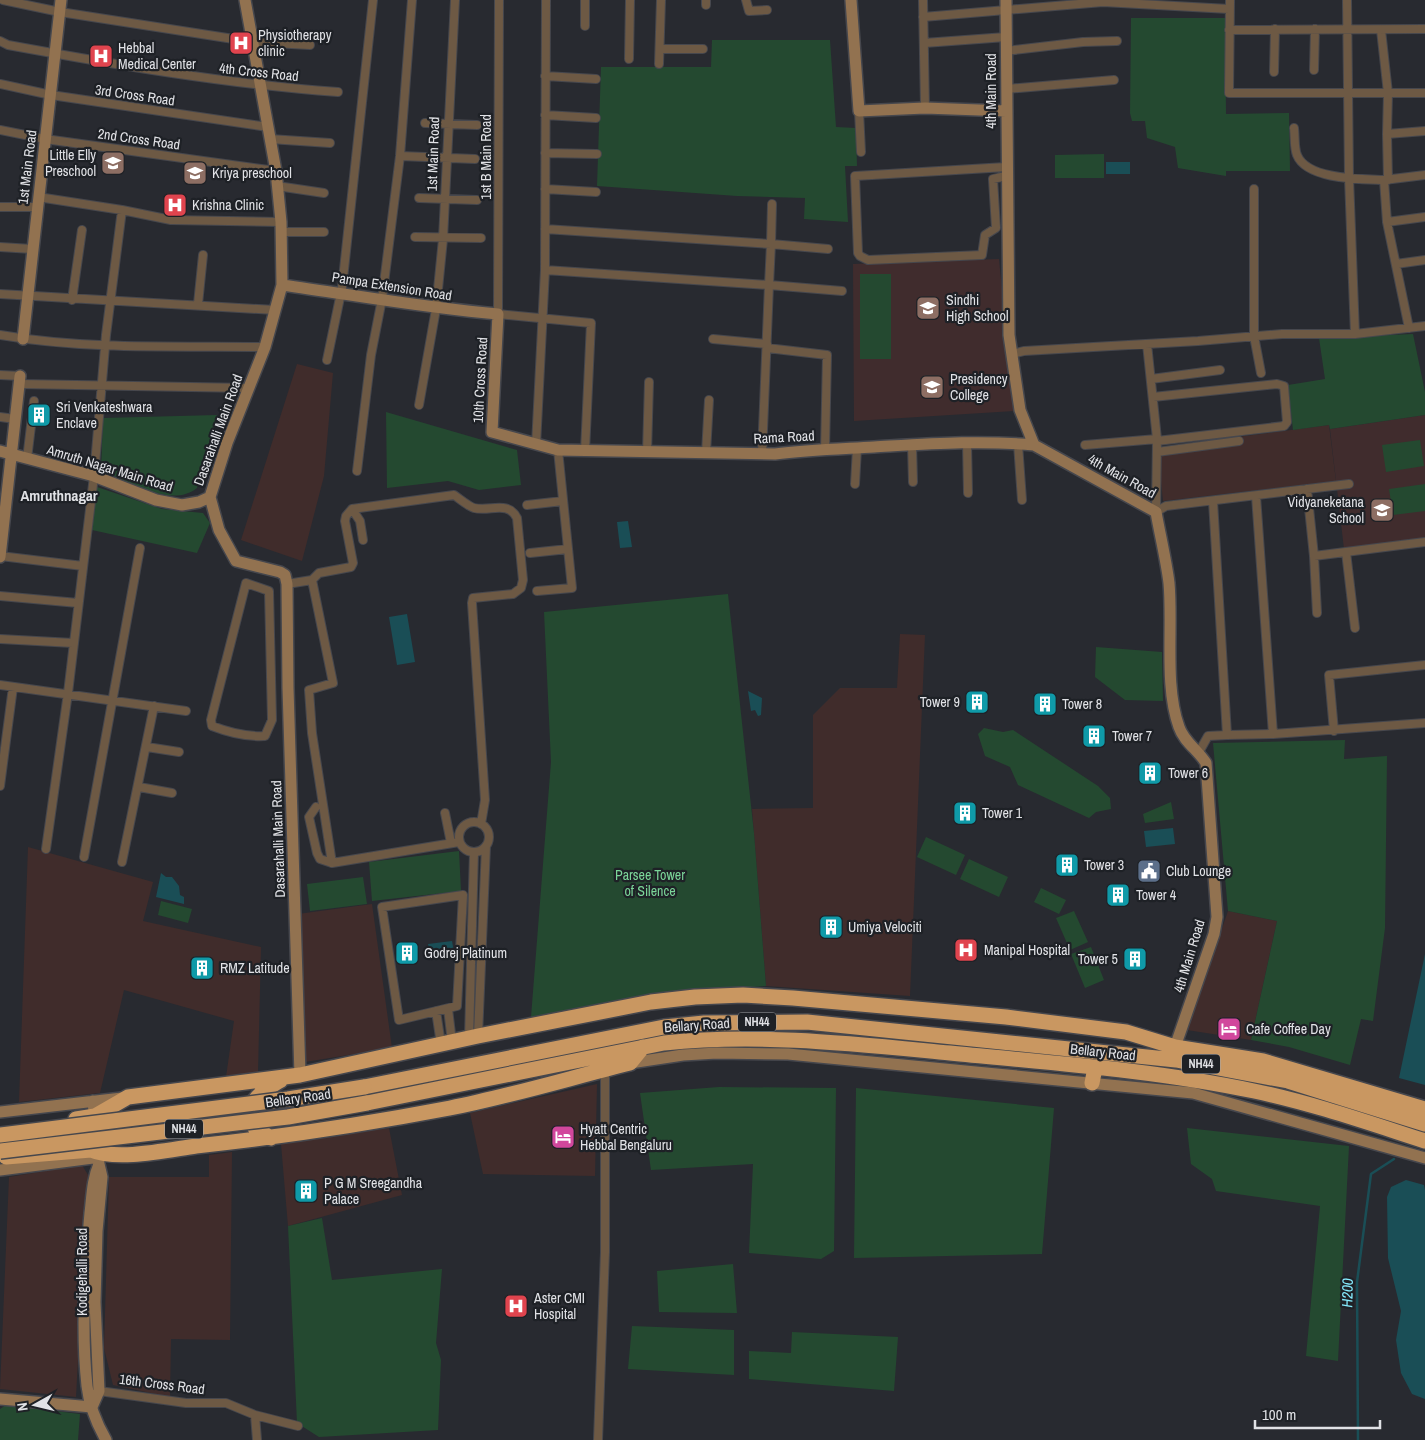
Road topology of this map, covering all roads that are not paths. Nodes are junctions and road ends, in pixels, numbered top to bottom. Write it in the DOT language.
graph roads {
  1 [pos="4,0"];
  2 [pos="245,0"];
  3 [pos="373,0"];
  4 [pos="412,0"];
  5 [pos="455,0"];
  6 [pos="499,0"];
  7 [pos="546,0"];
  8 [pos="585,0"];
  9 [pos="630,0"];
  10 [pos="661,0"];
  11 [pos="746,0"];
  12 [pos="851,0"];
  13 [pos="923,0"];
  14 [pos="1230,0"];
  15 [pos="1347,0"];
  16 [pos="1190,3"];
  17 [pos="1006,5"];
  18 [pos="60,6"];
  19 [pos="1229,9"];
  20 [pos="767,10"];
  21 [pos="923,17"];
  22 [pos="585,26"];
  23 [pos="1276,29"];
  24 [pos="1315,29"];
  25 [pos="1348,29"];
  26 [pos="1425,29"];
  27 [pos="1229,30"];
  28 [pos="1381,30"];
  29 [pos="1006,38"];
  30 [pos="0,40"];
  31 [pos="1117,41"];
  32 [pos="253,42"];
  33 [pos="924,43"];
  34 [pos="310,45"];
  35 [pos="660,49"];
  36 [pos="703,50"];
  37 [pos="1006,51"];
  38 [pos="55,53"];
  39 [pos="629,59"];
  40 [pos="659,64"];
  41 [pos="1314,70"];
  42 [pos="1274,72"];
  43 [pos="546,76"];
  44 [pos="596,79"];
  45 [pos="1114,80"];
  46 [pos="0,84"];
  47 [pos="260,86"];
  48 [pos="1006,89"];
  49 [pos="338,92"];
  50 [pos="1348,92"];
  51 [pos="1388,93"];
  52 [pos="1425,93"];
  53 [pos="51,95"];
  54 [pos="925,108"];
  55 [pos="860,111"];
  56 [pos="1006,111"];
  57 [pos="545,115"];
  58 [pos="596,118"];
  59 [pos="425,123"];
  60 [pos="449,124"];
  61 [pos="477,125"];
  62 [pos="268,127"];
  63 [pos="1294,128"];
  64 [pos="0,130"];
  65 [pos="1425,131"];
  66 [pos="1387,134"];
  67 [pos="46,139"];
  68 [pos="270,139"];
  69 [pos="330,143"];
  70 [pos="861,152"];
  71 [pos="545,153"];
  72 [pos="597,154"];
  73 [pos="400,156"];
  74 [pos="448,158"];
  75 [pos="475,159"];
  76 [pos="276,171"];
  77 [pos="1006,171"];
  78 [pos="1425,175"];
  79 [pos="1349,178"];
  80 [pos="1386,180"];
  81 [pos="277,186"];
  82 [pos="545,189"];
  83 [pos="1254,189"];
  84 [pos="596,192"];
  85 [pos="324,193"];
  86 [pos="419,198"];
  87 [pos="446,200"];
  88 [pos="477,200"];
  89 [pos="37,202"];
  90 [pos="772,204"];
  91 [pos="0,206"];
  92 [pos="122,210"];
  93 [pos="1425,217"];
  94 [pos="1387,222"];
  95 [pos="281,227"];
  96 [pos="545,229"];
  97 [pos="82,230"];
  98 [pos="324,232"];
  99 [pos="415,237"];
  100 [pos="481,238"];
  101 [pos="443,239"];
  102 [pos="771,244"];
  103 [pos="0,248"];
  104 [pos="32,249"];
  105 [pos="828,249"];
  106 [pos="203,255"];
  107 [pos="1425,260"];
  108 [pos="1396,264"];
  109 [pos="545,270"];
  110 [pos="282,285"];
  111 [pos="768,285"];
  112 [pos="842,292"];
  113 [pos="341,293"];
  114 [pos="0,294"];
  115 [pos="28,297"];
  116 [pos="382,298"];
  117 [pos="72,300"];
  118 [pos="110,302"];
  119 [pos="198,304"];
  120 [pos="436,309"];
  121 [pos="274,310"];
  122 [pos="498,314"];
  123 [pos="542,318"];
  124 [pos="1425,326"];
  125 [pos="1409,328"];
  126 [pos="1356,334"];
  127 [pos="0,335"];
  128 [pos="1254,336"];
  129 [pos="23,339"];
  130 [pos="713,339"];
  131 [pos="106,344"];
  132 [pos="1148,344"];
  133 [pos="767,346"];
  134 [pos="265,347"];
  135 [pos="1012,354"];
  136 [pos="327,360"];
  137 [pos="1220,370"];
  138 [pos="1261,373"];
  139 [pos="0,375"];
  140 [pos="1151,379"];
  141 [pos="19,380"];
  142 [pos="649,382"];
  143 [pos="101,386"];
  144 [pos="248,388"];
  145 [pos="1153,398"];
  146 [pos="709,400"];
  147 [pos="34,401"];
  148 [pos="419,405"];
  149 [pos="0,418"];
  150 [pos="15,419"];
  151 [pos="1157,440"];
  152 [pos="1239,441"];
  153 [pos="967,443"];
  154 [pos="1018,444"];
  155 [pos="536,445"];
  156 [pos="912,445"];
  157 [pos="1034,445"];
  158 [pos="1085,445"];
  159 [pos="857,448"];
  160 [pos="558,450"];
  161 [pos="825,450"];
  162 [pos="585,451"];
  163 [pos="6,452"];
  164 [pos="1157,452"];
  165 [pos="647,453"];
  166 [pos="706,453"];
  167 [pos="762,454"];
  168 [pos="27,458"];
  169 [pos="357,471"];
  170 [pos="94,476"];
  171 [pos="913,482"];
  172 [pos="855,484"];
  173 [pos="1349,484"];
  174 [pos="1307,489"];
  175 [pos="968,493"];
  176 [pos="1256,496"];
  177 [pos="210,497"];
  178 [pos="1022,500"];
  179 [pos="563,501"];
  180 [pos="1213,501"];
  181 [pos="527,505"];
  182 [pos="352,509"];
  183 [pos="1156,512"];
  184 [pos="363,540"];
  185 [pos="1425,542"];
  186 [pos="140,548"];
  187 [pos="568,549"];
  188 [pos="1346,552"];
  189 [pos="530,553"];
  190 [pos="1314,556"];
  191 [pos="0,557"];
  192 [pos="83,566"];
  193 [pos="312,580"];
  194 [pos="287,584"];
  195 [pos="536,592"];
  196 [pos="0,596"];
  197 [pos="78,602"];
  198 [pos="1318,613"];
  199 [pos="1355,628"];
  200 [pos="0,639"];
  201 [pos="73,643"];
  202 [pos="1425,665"];
  203 [pos="0,685"];
  204 [pos="13,687"];
  205 [pos="288,688"];
  206 [pos="272,689"];
  207 [pos="68,693"];
  208 [pos="113,700"];
  209 [pos="288,701"];
  210 [pos="272,702"];
  211 [pos="154,706"];
  212 [pos="186,711"];
  213 [pos="1425,722"];
  214 [pos="1334,731"];
  215 [pos="1273,734"];
  216 [pos="1226,735"];
  217 [pos="147,747"];
  218 [pos="179,752"];
  219 [pos="1199,752"];
  220 [pos="0,786"];
  221 [pos="139,787"];
  222 [pos="172,794"];
  223 [pos="316,807"];
  224 [pos="445,813"];
  225 [pos="481,824"];
  226 [pos="455,843"];
  227 [pos="486,846"];
  228 [pos="46,849"];
  229 [pos="474,852"];
  230 [pos="84,857"];
  231 [pos="122,862"];
  232 [pos="332,863"];
  233 [pos="448,1009"];
  234 [pos="436,1011"];
  235 [pos="474,1037"];
  236 [pos="447,1043"];
  237 [pos="643,1047"];
  238 [pos="1176,1047"];
  239 [pos="604,1062"];
  240 [pos="630,1063"];
  241 [pos="1094,1075"];
  242 [pos="294,1076"];
  243 [pos="1397,1108"];
  244 [pos="94,1109"];
  245 [pos="1425,1109"];
  246 [pos="0,1112"];
  247 [pos="1425,1124"];
  248 [pos="0,1128"];
  249 [pos="0,1136"];
  250 [pos="271,1138"];
  251 [pos="1424,1141"];
  252 [pos="0,1151"];
  253 [pos="1423,1157"];
  254 [pos="0,1158"];
  255 [pos="99,1159"];
  256 [pos="0,1170"];
  257 [pos="99,1390"];
  258 [pos="0,1399"];
  259 [pos="92,1407"];
  260 [pos="255,1415"];
  261 [pos="298,1426"];
  262 [pos="106,1440"];
  263 [pos="258,1440"];
  264 [pos="598,1440"];
  1 -- 18 [label="street"];
  2 -- 32 [label="street, Dasarahalli Main Road"];
  3 -- 113 [label="street"];
  4 -- 73 [label="street"];
  5 -- 60 [label="street, 1st Main Road"];
  6 -- 122 [label="street, 1st B Main Road"];
  7 -- 43 [label="street"];
  8 -- 22 [label="street"];
  9 -- 39 [label="street"];
  10 -- 35 [label="street"];
  11 -- 20 [label="street"];
  12 -- 55 [label="street"];
  13 -- 21 [label="street"];
  14 -- 19 [label="street"];
  15 -- 25 [label="street"];
  16 -- 17 [label="street"];
  16 -- 19 [label="street"];
  17 -- 21 [label="street"];
  17 -- 29 [label="street, 4th Main Road"];
  18 -- 32 [label="street"];
  18 -- 38 [label="street, 1st Main Road"];
  19 -- 27 [label="street"];
  21 -- 33 [label="street"];
  23 -- 24 [label="street"];
  23 -- 27 [label="street"];
  23 -- 42 [label="street"];
  24 -- 25 [label="street"];
  24 -- 41 [label="street"];
  25 -- 28 [label="street"];
  25 -- 50 [label="street"];
  26 -- 28 [label="street"];
  27 -- 50 [label="street"];
  28 -- 51 [label="street"];
  29 -- 33 [label="street"];
  29 -- 37 [label="street, 4th Main Road"];
  30 -- 38 [label="street, 4th Cross Road"];
  31 -- 37 [label="street"];
  32 -- 34 [label="street"];
  32 -- 47 [label="street, Dasarahalli Main Road"];
  33 -- 54 [label="street"];
  35 -- 36 [label="street"];
  35 -- 40 [label="street"];
  37 -- 48 [label="street, 4th Main Road"];
  38 -- 47 [label="street, 4th Cross Road"];
  38 -- 53 [label="street, 1st Main Road"];
  43 -- 44 [label="street"];
  43 -- 57 [label="street"];
  45 -- 48 [label="street"];
  46 -- 53 [label="street, 3rd Cross Road"];
  47 -- 49 [label="street, 4th Cross Road"];
  47 -- 62 [label="street, Dasarahalli Main Road"];
  48 -- 56 [label="street, 4th Main Road"];
  50 -- 51 [label="street"];
  50 -- 79 [label="street"];
  51 -- 52 [label="street"];
  51 -- 66 [label="street"];
  53 -- 62 [label="street, 3rd Cross Road"];
  53 -- 67 [label="street, 1st Main Road"];
  54 -- 55 [label="street"];
  54 -- 56 [label="street"];
  55 -- 70 [label="street"];
  56 -- 77 [label="street, 4th Main Road"];
  57 -- 58 [label="street"];
  57 -- 71 [label="street"];
  59 -- 60 [label="street"];
  60 -- 61 [label="street"];
  60 -- 74 [label="street, 1st Main Road"];
  62 -- 68 [label="street, Dasarahalli Main Road"];
  63 -- 79 [label="street"];
  64 -- 67 [label="street, 2nd Cross Road"];
  65 -- 66 [label="street"];
  66 -- 80 [label="street"];
  67 -- 76 [label="street, 2nd Cross Road"];
  67 -- 89 [label="street, 1st Main Road"];
  68 -- 69 [label="street"];
  68 -- 76 [label="street, Dasarahalli Main Road"];
  71 -- 72 [label="street"];
  71 -- 82 [label="street"];
  73 -- 74 [label="street"];
  73 -- 116 [label="street"];
  74 -- 75 [label="street"];
  74 -- 87 [label="street, 1st Main Road"];
  76 -- 81 [label="street, Dasarahalli Main Road"];
  77 -- 77 [label="street"];
  77 -- 135 [label="street, 4th Main Road"];
  78 -- 80 [label="street"];
  79 -- 80 [label="street"];
  79 -- 126 [label="street"];
  80 -- 94 [label="street"];
  81 -- 85 [label="street"];
  81 -- 95 [label="street, Dasarahalli Main Road"];
  82 -- 84 [label="street"];
  82 -- 96 [label="street"];
  83 -- 128 [label="street"];
  86 -- 87 [label="street"];
  87 -- 88 [label="street"];
  87 -- 101 [label="street, 1st Main Road"];
  89 -- 91 [label="street"];
  89 -- 92 [label="street"];
  89 -- 104 [label="street, 1st Main Road"];
  90 -- 102 [label="street"];
  92 -- 95 [label="street"];
  92 -- 118 [label="street"];
  93 -- 94 [label="street"];
  94 -- 108 [label="street"];
  95 -- 98 [label="street"];
  95 -- 110 [label="street, Dasarahalli Main Road"];
  96 -- 102 [label="street"];
  96 -- 109 [label="street"];
  97 -- 117 [label="street"];
  99 -- 101 [label="street"];
  100 -- 101 [label="street"];
  101 -- 120 [label="street, 1st Main Road"];
  102 -- 105 [label="street"];
  102 -- 111 [label="street"];
  103 -- 104 [label="street"];
  104 -- 115 [label="street, 1st Main Road"];
  106 -- 119 [label="street"];
  107 -- 108 [label="street"];
  108 -- 125 [label="street"];
  109 -- 111 [label="street"];
  109 -- 123 [label="street"];
  110 -- 113 [label="street, Pampa Extension Road"];
  110 -- 121 [label="street, Dasarahalli Main Road"];
  111 -- 112 [label="street"];
  111 -- 133 [label="street"];
  113 -- 116 [label="street, Pampa Extension Road"];
  113 -- 136 [label="street"];
  114 -- 115 [label="street"];
  115 -- 117 [label="street"];
  115 -- 129 [label="street, 1st Main Road"];
  116 -- 120 [label="street, Pampa Extension Road"];
  116 -- 169 [label="street"];
  117 -- 118 [label="street"];
  118 -- 119 [label="street"];
  118 -- 131 [label="street"];
  119 -- 121 [label="street"];
  120 -- 122 [label="street, Pampa Extension Road"];
  120 -- 148 [label="street, 1st Main Road"];
  121 -- 134 [label="street, Dasarahalli Main Road"];
  122 -- 123 [label="street"];
  122 -- 155 [label="street, 10th Cross Road"];
  123 -- 155 [label="street"];
  123 -- 162 [label="street"];
  124 -- 125 [label="street"];
  125 -- 126 [label="street"];
  126 -- 128 [label="street"];
  127 -- 129 [label="street"];
  128 -- 132 [label="street"];
  128 -- 138 [label="street"];
  129 -- 131 [label="street"];
  130 -- 133 [label="street"];
  131 -- 134 [label="street"];
  131 -- 143 [label="street"];
  132 -- 135 [label="street"];
  132 -- 140 [label="street"];
  133 -- 161 [label="street"];
  133 -- 167 [label="street"];
  134 -- 144 [label="street, Dasarahalli Main Road"];
  135 -- 157 [label="street, 4th Main Road"];
  137 -- 140 [label="street"];
  139 -- 141 [label="street"];
  140 -- 145 [label="street"];
  141 -- 143 [label="street"];
  141 -- 150 [label="street"];
  142 -- 165 [label="street"];
  143 -- 144 [label="street"];
  143 -- 170 [label="street"];
  144 -- 177 [label="street, Dasarahalli Main Road"];
  145 -- 151 [label="street"];
  145 -- 151 [label="street"];
  146 -- 166 [label="street"];
  147 -- 168 [label="street"];
  149 -- 150 [label="street"];
  150 -- 163 [label="street"];
  151 -- 158 [label="street"];
  151 -- 164 [label="street"];
  152 -- 164 [label="street"];
  153 -- 154 [label="street, Rama Road"];
  153 -- 156 [label="street, Rama Road"];
  153 -- 175 [label="street"];
  154 -- 157 [label="street, Rama Road"];
  154 -- 178 [label="street"];
  155 -- 160 [label="street, Rama Road"];
  156 -- 159 [label="street, Rama Road"];
  156 -- 171 [label="street"];
  157 -- 183 [label="street, 4th Main Road"];
  159 -- 161 [label="street, Rama Road"];
  159 -- 172 [label="street"];
  160 -- 162 [label="street, Rama Road"];
  160 -- 179 [label="street"];
  161 -- 167 [label="street, Rama Road"];
  162 -- 165 [label="street, Rama Road"];
  163 -- 168 [label="street, Amruth Nagar Main Road"];
  163 -- 191 [label="street"];
  164 -- 183 [label="street"];
  165 -- 166 [label="street, Rama Road"];
  166 -- 167 [label="street, Rama Road"];
  168 -- 170 [label="street, Amruth Nagar Main Road"];
  170 -- 177 [label="street, Amruth Nagar Main Road"];
  170 -- 192 [label="street"];
  173 -- 174 [label="street"];
  174 -- 176 [label="street"];
  174 -- 190 [label="street"];
  176 -- 180 [label="street"];
  176 -- 215 [label="street"];
  177 -- 194 [label="street, Dasarahalli Main Road"];
  179 -- 181 [label="street"];
  179 -- 187 [label="street"];
  180 -- 183 [label="street"];
  180 -- 216 [label="street"];
  182 -- 184 [label="street"];
  182 -- 193 [label="street"];
  182 -- 225 [label="street"];
  183 -- 219 [label="street, 4th Main Road"];
  185 -- 188 [label="street"];
  186 -- 208 [label="street"];
  187 -- 189 [label="street"];
  187 -- 195 [label="street"];
  188 -- 190 [label="street"];
  188 -- 199 [label="street"];
  190 -- 198 [label="street"];
  191 -- 192 [label="street"];
  192 -- 197 [label="street"];
  193 -- 194 [label="street"];
  193 -- 232 [label="street"];
  194 -- 205 [label="street, Dasarahalli Main Road"];
  196 -- 197 [label="street"];
  197 -- 201 [label="street"];
  200 -- 201 [label="street"];
  201 -- 207 [label="street"];
  202 -- 214 [label="street"];
  203 -- 204 [label="street"];
  204 -- 207 [label="street"];
  204 -- 220 [label="street"];
  205 -- 206 [label="street"];
  205 -- 209 [label="street, Dasarahalli Main Road"];
  206 -- 210 [label="street"];
  206 -- 210 [label="street"];
  207 -- 208 [label="street"];
  207 -- 228 [label="street"];
  208 -- 211 [label="street"];
  208 -- 230 [label="street"];
  209 -- 210 [label="street"];
  209 -- 242 [label="street, Dasarahalli Main Road"];
  211 -- 212 [label="street"];
  211 -- 217 [label="street"];
  213 -- 214 [label="street"];
  214 -- 215 [label="street"];
  215 -- 216 [label="street"];
  216 -- 219 [label="street"];
  217 -- 218 [label="street"];
  217 -- 221 [label="street"];
  219 -- 238 [label="street, 4th Main Road"];
  221 -- 222 [label="street"];
  221 -- 231 [label="street"];
  223 -- 232 [label="street"];
  224 -- 226 [label="street"];
  225 -- 226 [label="street"];
  225 -- 227 [label="street"];
  226 -- 229 [label="street"];
  226 -- 232 [label="street"];
  227 -- 229 [label="street"];
  227 -- 235 [label="street"];
  229 -- 235 [label="street"];
  233 -- 234 [label="street"];
  233 -- 234 [label="street"];
  233 -- 236 [label="street"];
  234 -- 236 [label="street"];
  235 -- 236 [label="highway, Bellary Road"];
  235 -- 238 [label="highway, Bellary Road"];
  236 -- 242 [label="highway, Bellary Road"];
  237 -- 239 [label="highway, Bellary Road / NH44"];
  237 -- 240 [label="highway"];
  237 -- 241 [label="highway, Bellary Road / NH44"];
  238 -- 243 [label="highway, Bellary Road"];
  239 -- 240 [label="highway"];
  239 -- 250 [label="highway"];
  239 -- 252 [label="highway, Bellary Road / NH44, bridge"];
  239 -- 264 [label="street"];
  240 -- 241 [label="street"];
  241 -- 251 [label="highway, Bellary Road / NH44"];
  241 -- 253 [label="street"];
  242 -- 244 [label="highway, Bellary Road"];
  242 -- 250 [label="highway"];
  243 -- 245 [label="highway"];
  243 -- 247 [label="highway, Bellary Road / NH44"];
  243 -- 249 [label="highway, Bellary Road / NH44, bridge"];
  244 -- 246 [label="street"];
  244 -- 248 [label="highway, Bellary Road"];
  244 -- 255 [label="street, Kodigehalli Road"];
  250 -- 255 [label="highway"];
  254 -- 255 [label="highway"];
  255 -- 256 [label="street"];
  255 -- 257 [label="street, Kodigehalli Road"];
  255 -- 259 [label="street"];
  257 -- 259 [label="street, Kodigehalli Road"];
  257 -- 260 [label="street, 16th Cross Road"];
  258 -- 259 [label="street"];
  259 -- 262 [label="street"];
  260 -- 261 [label="street, 16th Cross Road"];
  260 -- 263 [label="street"];
}
